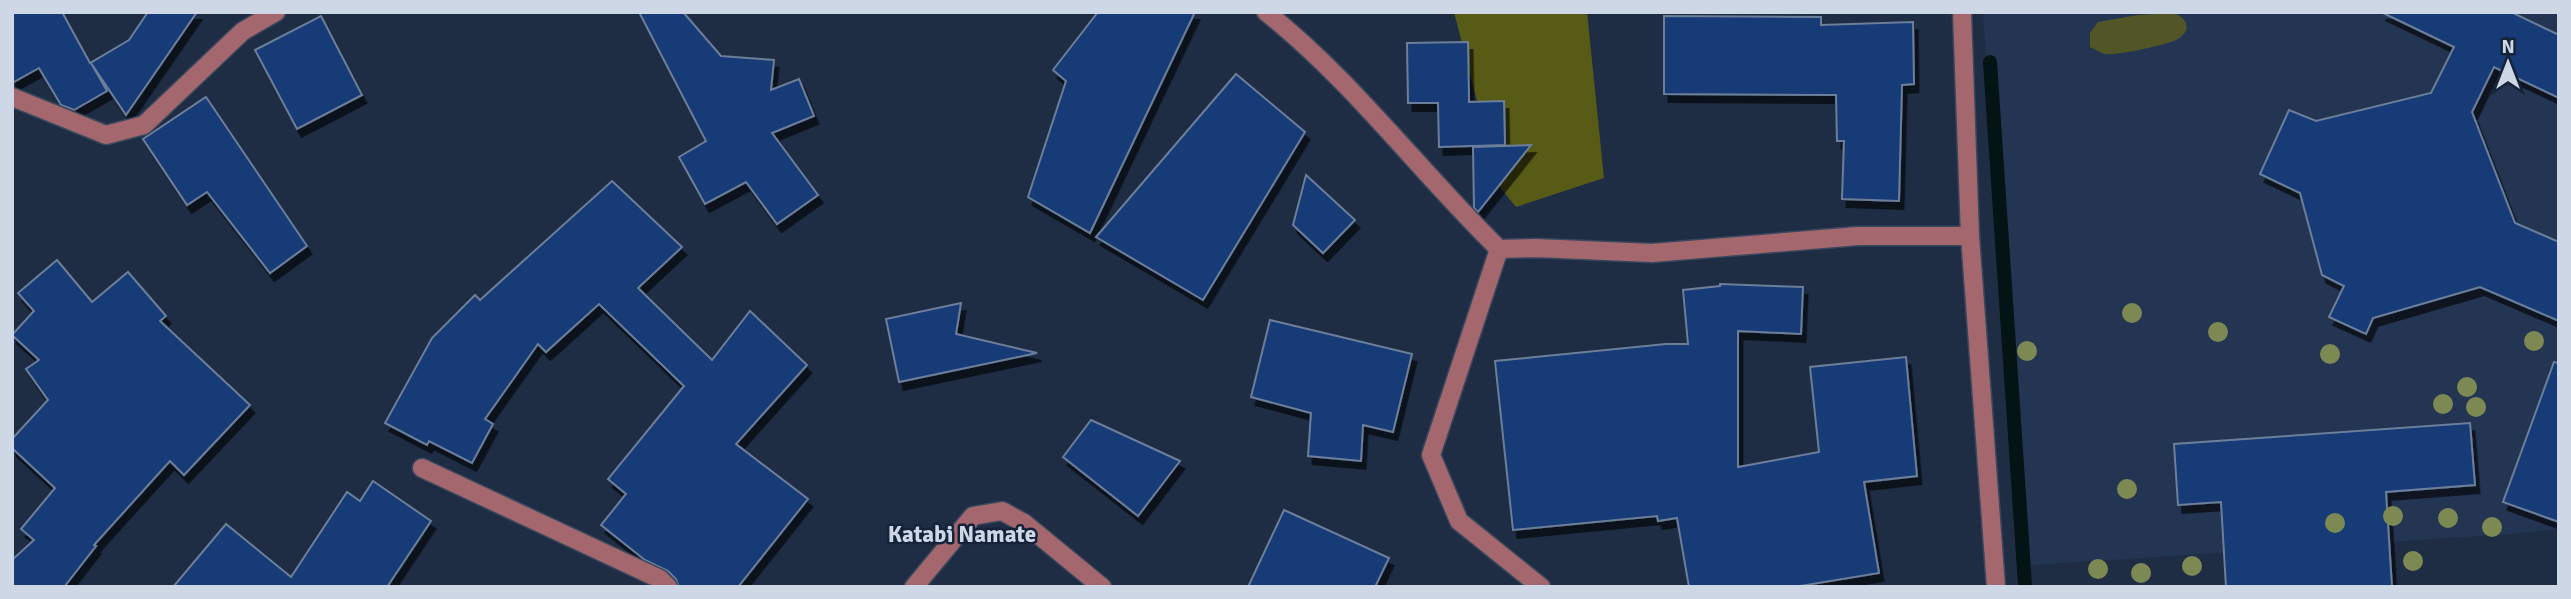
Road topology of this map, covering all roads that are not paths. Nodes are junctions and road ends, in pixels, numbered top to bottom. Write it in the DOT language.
graph roads {
  1 [pos="276,12"];
  2 [pos="1266,12"];
  3 [pos="1962,12"];
  4 [pos="12,97"];
  5 [pos="1970,236"];
  6 [pos="1499,249"];
  7 [pos="422,468"];
  8 [pos="668,587"];
  9 [pos="914,587"];
  10 [pos="1102,587"];
  11 [pos="1541,587"];
  12 [pos="1996,587"];
  1 -- 4 [label="street"];
  2 -- 6 [label="street"];
  3 -- 5 [label="street"];
  5 -- 6 [label="street"];
  5 -- 12 [label="street"];
  6 -- 11 [label="street"];
  7 -- 8 [label="street"];
  9 -- 10 [label="street"];
}
